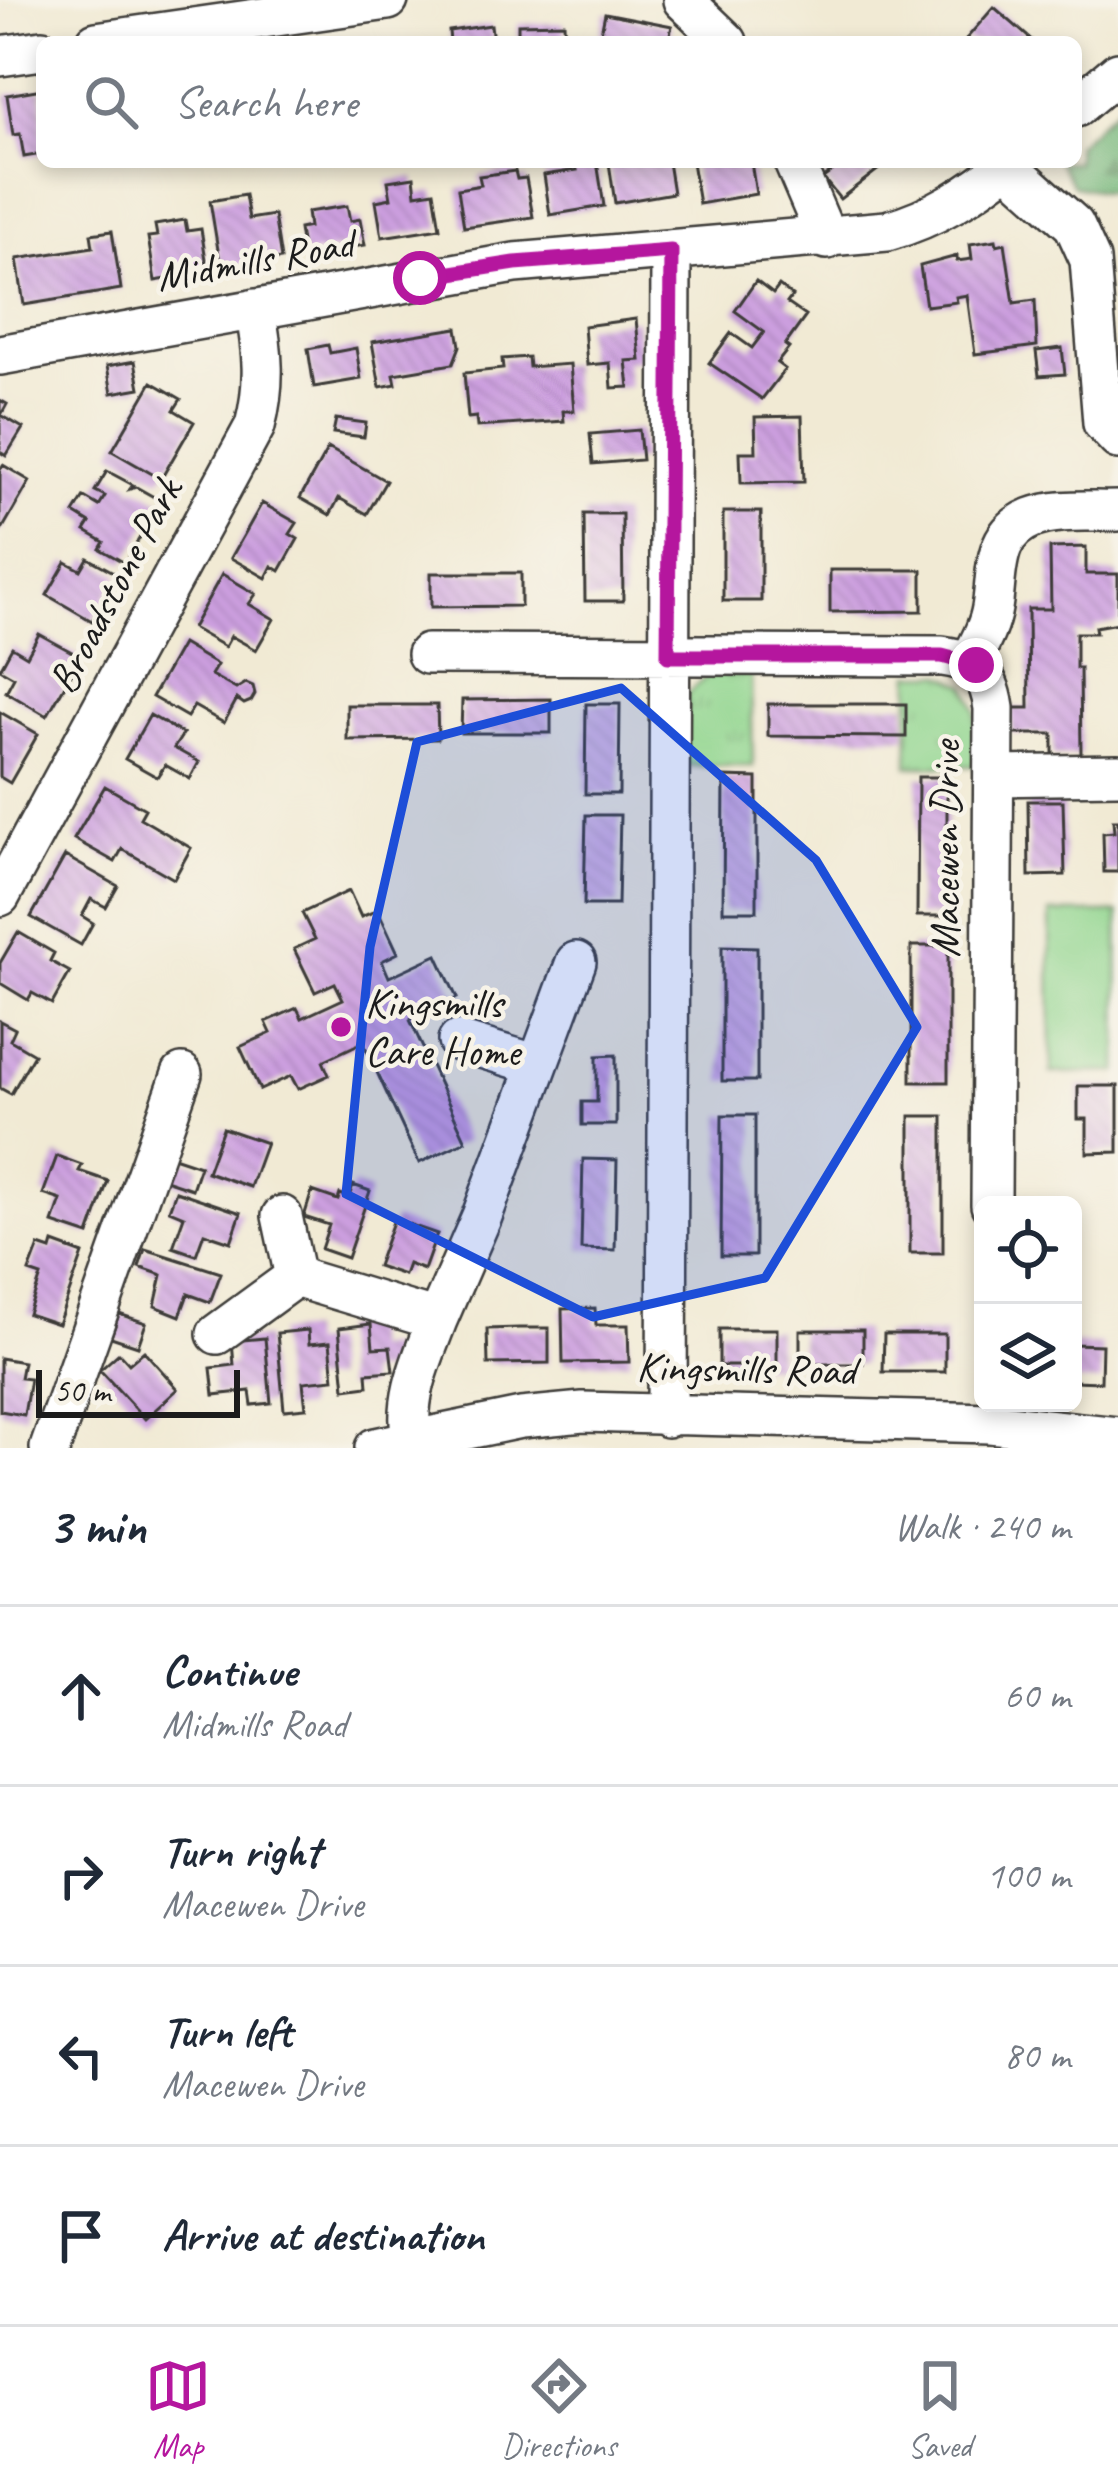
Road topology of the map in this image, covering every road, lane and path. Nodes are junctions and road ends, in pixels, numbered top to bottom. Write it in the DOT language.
graph roads {
  1 [pos="388,0"];
  2 [pos="683,0"];
  3 [pos="138,36"];
  4 [pos="721,36"];
  5 [pos="36,51"];
  6 [pos="0,56"];
  7 [pos="1118,72"];
  8 [pos="1082,102"];
  9 [pos="796,168"];
  10 [pos="1004,168"];
  11 [pos="1013,168"];
  12 [pos="826,239"];
  13 [pos="671,251"];
  14 [pos="255,309"];
  15 [pos="0,355"];
  16 [pos="1118,439"];
  17 [pos="1118,511"];
  18 [pos="427,653"];
  19 [pos="668,656"];
  20 [pos="970,662"];
  21 [pos="1118,774"];
  22 [pos="994,776"];
  23 [pos="0,896"];
  24 [pos="576,962"];
  25 [pos="458,1041"];
  26 [pos="538,1065"];
  27 [pos="182,1074"];
  28 [pos="991,1196"];
  29 [pos="282,1216"];
  30 [pos="296,1277"];
  31 [pos="437,1320"];
  32 [pos="217,1334"];
  33 [pos="991,1413"];
  34 [pos="667,1417"];
  35 [pos="787,1433"];
  36 [pos="1118,1437"];
  37 [pos="393,1444"];
  38 [pos="50,1448"];
  1 -- 3 [label="street"];
  2 -- 4 [label="street"];
  5 -- 6 [label="street"];
  7 -- 8 [label="street"];
  9 -- 12 [label="street"];
  10 -- 12 [label="street, Midmills Road"];
  11 -- 16 [label="street"];
  12 -- 13 [label="street, Midmills Road"];
  13 -- 14 [label="street, Midmills Road"];
  13 -- 19 [label="street"];
  14 -- 15 [label="street, Midmills Road"];
  14 -- 23 [label="street, Broadstone Park"];
  17 -- 20 [label="street"];
  18 -- 19 [label="street"];
  19 -- 20 [label="street"];
  19 -- 34 [label="street"];
  20 -- 22 [label="street, Macewen Drive"];
  21 -- 22 [label="street"];
  22 -- 28 [label="street, Macewen Drive"];
  24 -- 26 [label="street"];
  25 -- 26 [label="street"];
  26 -- 31 [label="street"];
  27 -- 38 [label="street"];
  29 -- 30 [label="street"];
  30 -- 31 [label="street"];
  30 -- 32 [label="street"];
  31 -- 37 [label="street"];
  33 -- 35 [label="street, Kingsmills Road"];
  33 -- 36 [label="street, Kingsmills Road"];
  34 -- 35 [label="street, Kingsmills Road"];
  34 -- 37 [label="street, Kingsmills Road"];
}
